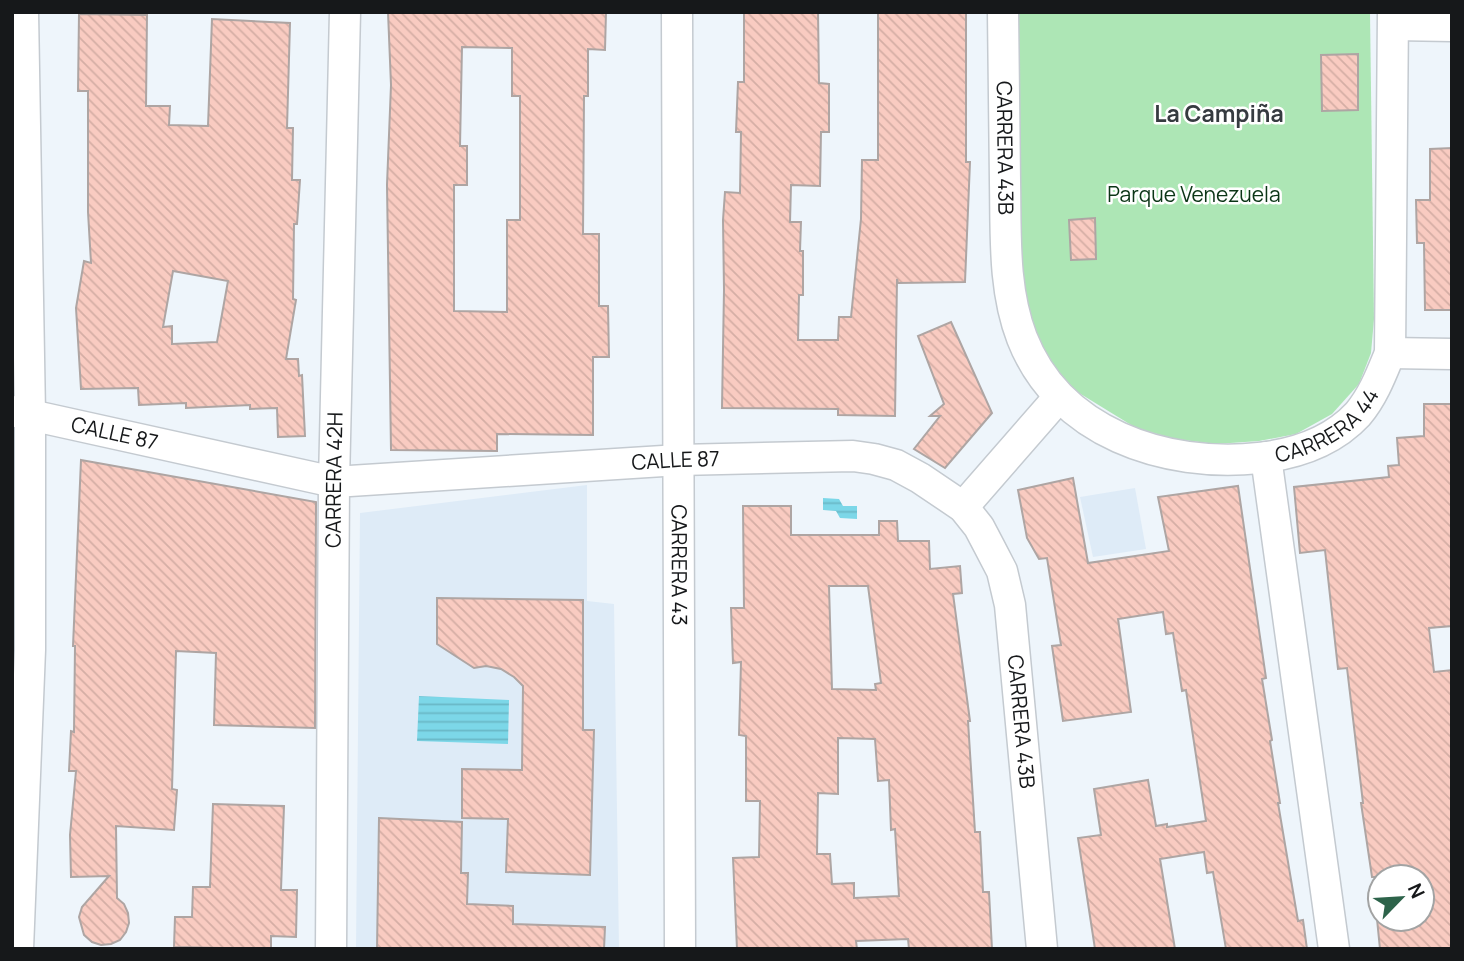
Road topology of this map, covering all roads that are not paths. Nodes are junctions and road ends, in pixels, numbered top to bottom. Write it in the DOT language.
graph roads {
  1 [pos="23,12"];
  2 [pos="345,12"];
  3 [pos="677,12"];
  4 [pos="1003,12"];
  5 [pos="1393,19"];
  6 [pos="1452,26"];
  7 [pos="1390,353"];
  8 [pos="1452,354"];
  9 [pos="1059,397"];
  10 [pos="21,412"];
  11 [pos="1266,457"];
  12 [pos="679,460"];
  13 [pos="334,482"];
  14 [pos="963,507"];
  15 [pos="18,949"];
  16 [pos="331,949"];
  17 [pos="680,949"];
  18 [pos="1042,949"];
  19 [pos="1334,949"];
  1 -- 10 [label="street"];
  2 -- 13 [label="street, CARRERA 42H"];
  3 -- 12 [label="street, CARRERA 43"];
  4 -- 9 [label="street, CARRERA 43B"];
  5 -- 6 [label="street"];
  5 -- 7 [label="street, CARRERA 44"];
  7 -- 8 [label="street"];
  7 -- 11 [label="street, CARRERA 44"];
  9 -- 11 [label="street"];
  9 -- 14 [label="street"];
  10 -- 13 [label="street, CALLE 87"];
  10 -- 15 [label="street"];
  11 -- 19 [label="street, CARRERA 44"];
  12 -- 13 [label="street, CALLE 87"];
  12 -- 14 [label="street, CALLE 87"];
  12 -- 17 [label="street, CARRERA 43"];
  13 -- 16 [label="street, CARRERA 42H"];
  14 -- 18 [label="street, CARRERA 43B"];
}
